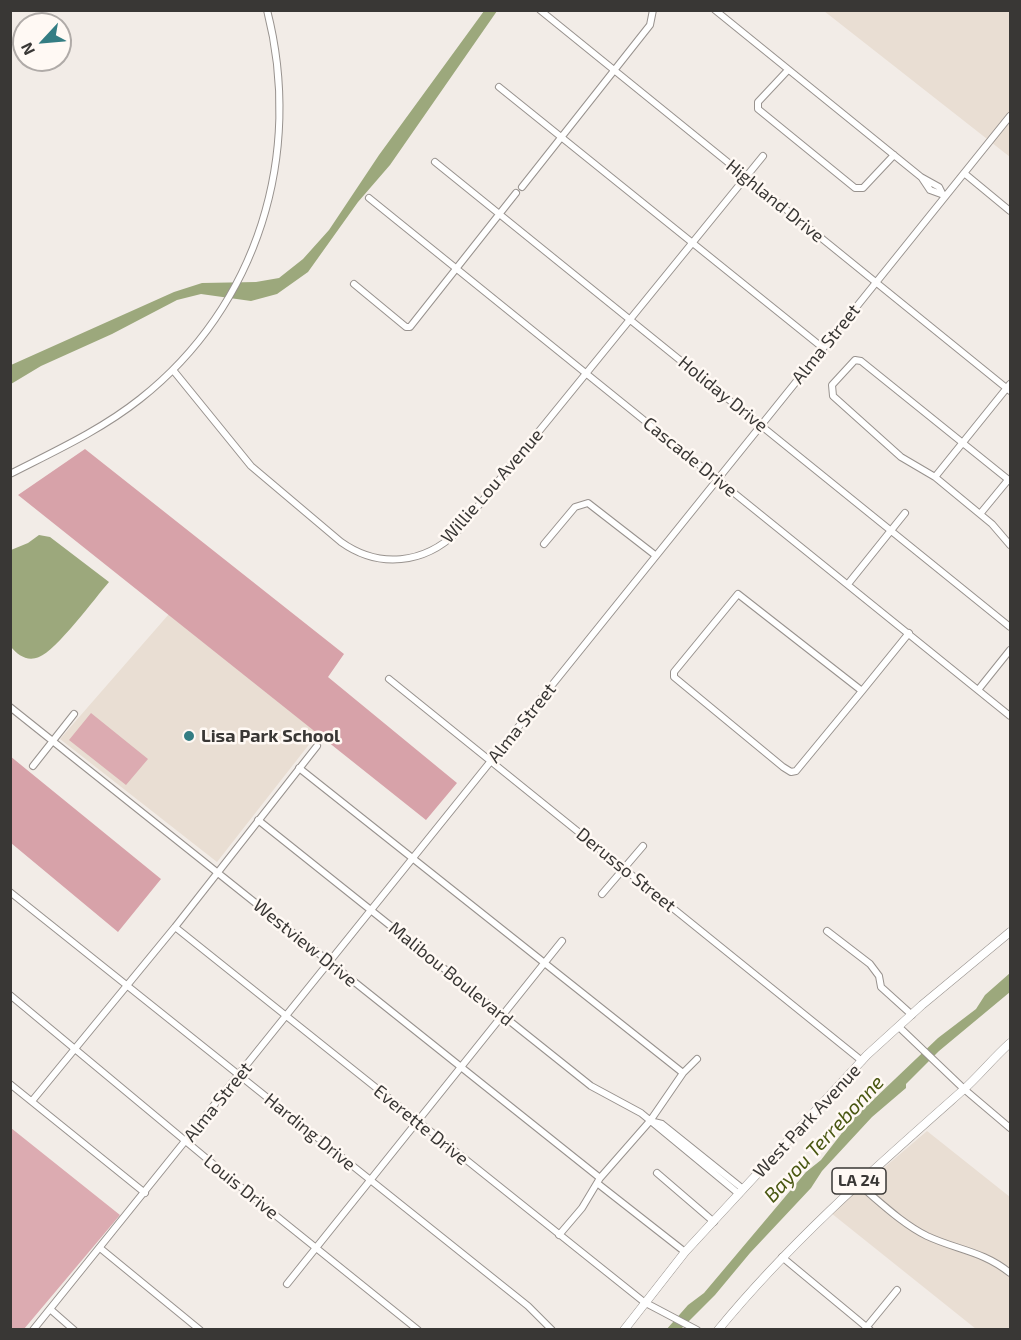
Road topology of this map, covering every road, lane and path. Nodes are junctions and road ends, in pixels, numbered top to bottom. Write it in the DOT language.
graph roads {
  1 [pos="267,10"];
  2 [pos="540,10"];
  3 [pos="653,10"];
  4 [pos="715,10"];
  5 [pos="614,70"];
  6 [pos="788,70"];
  7 [pos="499,87"];
  8 [pos="1011,116"];
  9 [pos="562,137"];
  10 [pos="894,155"];
  11 [pos="763,156"];
  12 [pos="435,162"];
  13 [pos="964,173"];
  14 [pos="746,177"];
  15 [pos="522,187"];
  16 [pos="516,193"];
  17 [pos="943,195"];
  18 [pos="369,198"];
  19 [pos="1011,211"];
  20 [pos="500,214"];
  21 [pos="692,242"];
  22 [pos="457,268"];
  23 [pos="875,282"];
  24 [pos="354,284"];
  25 [pos="630,319"];
  26 [pos="823,348"];
  27 [pos="172,370"];
  28 [pos="586,373"];
  29 [pos="1009,388"];
  30 [pos="761,425"];
  31 [pos="962,442"];
  32 [pos="10,474"];
  33 [pos="935,477"];
  34 [pos="717,478"];
  35 [pos="1009,480"];
  36 [pos="905,513"];
  37 [pos="980,514"];
  38 [pos="891,530"];
  39 [pos="544,544"];
  40 [pos="1011,545"];
  41 [pos="655,555"];
  42 [pos="848,584"];
  43 [pos="1011,627"];
  44 [pos="909,633"];
  45 [pos="1011,650"];
  46 [pos="389,679"];
  47 [pos="978,690"];
  48 [pos="862,691"];
  49 [pos="10,707"];
  50 [pos="74,714"];
  51 [pos="1011,716"];
  52 [pos="53,741"];
  53 [pos="317,746"];
  54 [pos="491,761"];
  55 [pos="33,766"];
  56 [pos="299,768"];
  57 [pos="258,820"];
  58 [pos="642,846"];
  59 [pos="413,858"];
  60 [pos="624,868"];
  61 [pos="217,872"];
  62 [pos="10,892"];
  63 [pos="602,894"];
  64 [pos="371,910"];
  65 [pos="175,927"];
  66 [pos="827,932"];
  67 [pos="1011,932"];
  68 [pos="562,941"];
  69 [pos="330,962"];
  70 [pos="544,963"];
  71 [pos="126,985"];
  72 [pos="10,995"];
  73 [pos="503,1015"];
  74 [pos="912,1016"];
  75 [pos="287,1017"];
  76 [pos="899,1027"];
  77 [pos="1011,1043"];
  78 [pos="76,1048"];
  79 [pos="697,1059"];
  80 [pos="862,1060"];
  81 [pos="461,1067"];
  82 [pos="683,1073"];
  83 [pos="240,1076"];
  84 [pos="10,1084"];
  85 [pos="964,1089"];
  86 [pos="33,1100"];
  87 [pos="650,1121"];
  88 [pos="418,1122"];
  89 [pos="1011,1128"];
  90 [pos="186,1142"];
  91 [pos="657,1173"];
  92 [pos="599,1180"];
  93 [pos="371,1181"];
  94 [pos="857,1183"];
  95 [pos="741,1191"];
  96 [pos="145,1192"];
  97 [pos="714,1222"];
  98 [pos="559,1236"];
  99 [pos="100,1248"];
  100 [pos="316,1248"];
  101 [pos="686,1252"];
  102 [pos="782,1257"];
  103 [pos="1011,1273"];
  104 [pos="287,1284"];
  105 [pos="897,1290"];
  106 [pos="644,1302"];
  107 [pos="50,1309"];
  108 [pos="695,1328"];
  109 [pos="33,1329"];
  110 [pos="74,1329"];
  111 [pos="200,1329"];
  112 [pos="418,1329"];
  113 [pos="552,1329"];
  114 [pos="624,1329"];
  115 [pos="718,1329"];
  116 [pos="867,1329"];
  1 -- 27 [label="street"];
  2 -- 5 [label="street, Highland Drive"];
  3 -- 5 [label="street"];
  4 -- 6 [label="street"];
  5 -- 9 [label="street"];
  5 -- 14 [label="street, Highland Drive"];
  6 -- 10 [label="street"];
  6 -- 10 [label="street"];
  7 -- 9 [label="street"];
  8 -- 13 [label="street, Alma Street"];
  9 -- 15 [label="street"];
  9 -- 21 [label="street"];
  10 -- 17 [label="street"];
  11 -- 14 [label="street, Willie Lou Avenue"];
  12 -- 20 [label="street, Holiday Drive"];
  13 -- 17 [label="street, Alma Street"];
  13 -- 19 [label="street"];
  14 -- 21 [label="street, Willie Lou Avenue"];
  14 -- 23 [label="street, Highland Drive"];
  16 -- 20 [label="street"];
  17 -- 23 [label="street, Alma Street"];
  18 -- 22 [label="street, Cascade Drive"];
  20 -- 22 [label="street"];
  20 -- 25 [label="street, Holiday Drive"];
  21 -- 25 [label="street, Willie Lou Avenue"];
  21 -- 26 [label="street"];
  22 -- 24 [label="street"];
  22 -- 28 [label="street, Cascade Drive"];
  23 -- 26 [label="street, Alma Street"];
  23 -- 29 [label="street, Highland Drive"];
  25 -- 28 [label="street, Willie Lou Avenue"];
  25 -- 30 [label="street, Holiday Drive"];
  26 -- 30 [label="street, Alma Street"];
  27 -- 28 [label="street, Willie Lou Avenue"];
  27 -- 32 [label="street"];
  28 -- 34 [label="street, Cascade Drive"];
  29 -- 31 [label="street"];
  30 -- 34 [label="street, Alma Street"];
  30 -- 38 [label="street, Holiday Drive"];
  31 -- 33 [label="street"];
  31 -- 33 [label="street"];
  31 -- 35 [label="street"];
  33 -- 37 [label="street"];
  34 -- 41 [label="street, Alma Street"];
  34 -- 42 [label="street, Cascade Drive"];
  35 -- 37 [label="street"];
  36 -- 38 [label="street"];
  37 -- 40 [label="street"];
  38 -- 42 [label="street"];
  38 -- 43 [label="street, Holiday Drive"];
  39 -- 41 [label="street"];
  41 -- 54 [label="street, Alma Street"];
  42 -- 44 [label="street, Cascade Drive"];
  44 -- 47 [label="street, Cascade Drive"];
  44 -- 48 [label="street"];
  45 -- 47 [label="street"];
  46 -- 54 [label="street, Derusso Street"];
  47 -- 51 [label="street, Cascade Drive"];
  48 -- 48 [label="street"];
  49 -- 52 [label="street, Westview Drive"];
  50 -- 52 [label="street"];
  52 -- 55 [label="street"];
  52 -- 61 [label="street, Westview Drive"];
  53 -- 56 [label="street"];
  54 -- 59 [label="street, Alma Street"];
  54 -- 60 [label="street, Derusso Street"];
  56 -- 57 [label="street"];
  56 -- 59 [label="street"];
  57 -- 61 [label="street"];
  57 -- 64 [label="street, Malibou Boulevard"];
  58 -- 60 [label="street"];
  59 -- 64 [label="street, Alma Street"];
  59 -- 70 [label="street"];
  60 -- 63 [label="street"];
  60 -- 80 [label="street, Derusso Street"];
  61 -- 65 [label="street"];
  61 -- 69 [label="street, Westview Drive"];
  62 -- 71 [label="street, Harding Drive"];
  64 -- 69 [label="street, Alma Street"];
  64 -- 73 [label="street, Malibou Boulevard"];
  65 -- 71 [label="street"];
  65 -- 75 [label="street, Everette Drive"];
  66 -- 74 [label="street"];
  67 -- 74 [label="main road, West Park Avenue"];
  68 -- 70 [label="street"];
  69 -- 75 [label="street, Alma Street"];
  69 -- 81 [label="street, Westview Drive"];
  70 -- 73 [label="street"];
  70 -- 82 [label="street"];
  71 -- 78 [label="street"];
  71 -- 83 [label="street, Harding Drive"];
  72 -- 78 [label="street, Louis Drive"];
  73 -- 81 [label="street"];
  73 -- 87 [label="street, Malibou Boulevard"];
  74 -- 76 [label="main road, West Park Avenue"];
  75 -- 83 [label="street, Alma Street"];
  75 -- 88 [label="street, Everette Drive"];
  76 -- 80 [label="main road, West Park Avenue"];
  76 -- 85 [label="street"];
  77 -- 85 [label="main road, LA 24"];
  78 -- 86 [label="street"];
  78 -- 90 [label="street, Louis Drive"];
  79 -- 82 [label="street"];
  80 -- 95 [label="main road, West Park Avenue"];
  81 -- 88 [label="street"];
  81 -- 92 [label="street, Westview Drive"];
  82 -- 87 [label="street"];
  83 -- 90 [label="street, Alma Street"];
  83 -- 93 [label="street, Harding Drive"];
  84 -- 86 [label="street"];
  85 -- 89 [label="street"];
  85 -- 94 [label="main road, LA 24"];
  86 -- 96 [label="street"];
  87 -- 92 [label="street"];
  87 -- 95 [label="street, Malibou Boulevard"];
  88 -- 93 [label="street"];
  88 -- 98 [label="street, Everette Drive"];
  90 -- 96 [label="street, Alma Street"];
  90 -- 100 [label="street, Louis Drive"];
  91 -- 97 [label="street"];
  92 -- 98 [label="street"];
  92 -- 101 [label="street, Westview Drive"];
  93 -- 100 [label="street"];
  93 -- 113 [label="street, Harding Drive"];
  94 -- 102 [label="main road, LA 24"];
  94 -- 103 [label="street"];
  95 -- 97 [label="main road, West Park Avenue"];
  96 -- 99 [label="street, Alma Street"];
  97 -- 101 [label="main road, West Park Avenue"];
  98 -- 106 [label="street, Everette Drive"];
  99 -- 107 [label="street, Alma Street"];
  99 -- 111 [label="street"];
  100 -- 104 [label="street"];
  100 -- 112 [label="street, Louis Drive"];
  101 -- 106 [label="main road, West Park Avenue"];
  102 -- 115 [label="main road, LA 24"];
  102 -- 116 [label="street"];
  105 -- 116 [label="street"];
  106 -- 108 [label="street, Everette Drive"];
  106 -- 114 [label="main road, West Park Avenue"];
  107 -- 109 [label="street, Alma Street"];
  107 -- 110 [label="street"];
}
